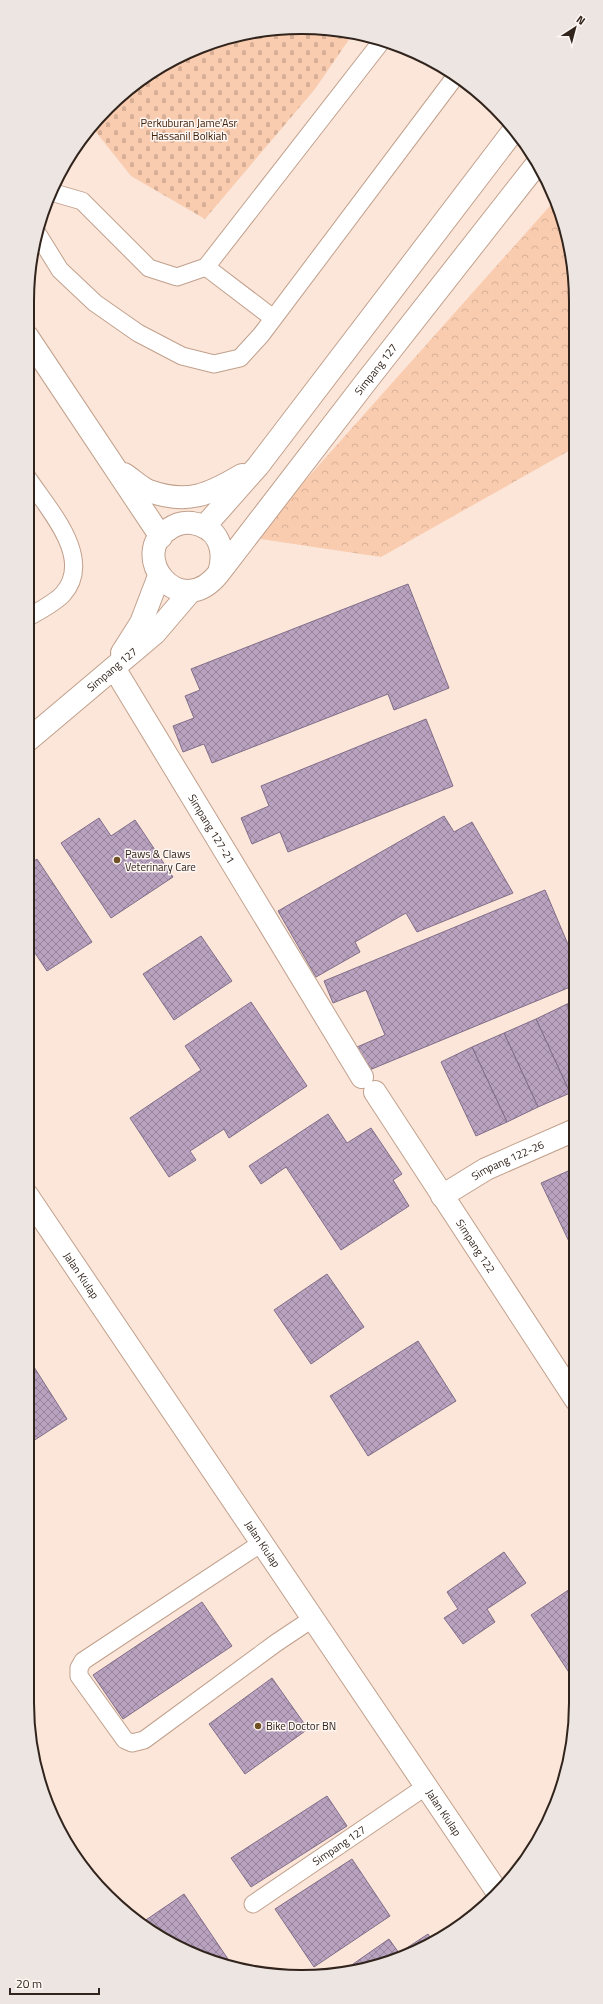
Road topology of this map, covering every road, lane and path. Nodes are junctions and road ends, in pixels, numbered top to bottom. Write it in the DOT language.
graph roads {
  1 [pos="378,45"];
  2 [pos="452,81"];
  3 [pos="511,135"];
  4 [pos="533,168"];
  5 [pos="57,194"];
  6 [pos="41,240"];
  7 [pos="206,267"];
  8 [pos="273,318"];
  9 [pos="34,346"];
  10 [pos="258,466"];
  11 [pos="115,468"];
  12 [pos="34,487"];
  13 [pos="204,527"];
  14 [pos="160,537"];
  15 [pos="219,573"];
  16 [pos="159,576"];
  17 [pos="190,592"];
  18 [pos="34,613"];
  19 [pos="114,668"];
  20 [pos="34,735"];
  21 [pos="368,1085"];
  22 [pos="569,1133"];
  23 [pos="442,1196"];
  24 [pos="34,1205"];
  25 [pos="569,1389"];
  26 [pos="263,1542"];
  27 [pos="312,1619"];
  28 [pos="425,1787"];
  29 [pos="495,1888"];
  30 [pos="253,1904"];
  1 -- 7 [label="lane"];
  2 -- 8 [label="lane"];
  3 -- 10 [label="street"];
  4 -- 15 [label="street, Simpang 127"];
  5 -- 7 [label="lane"];
  6 -- 8 [label="lane"];
  7 -- 8 [label="lane"];
  9 -- 11 [label="street"];
  10 -- 11 [label="street"];
  10 -- 13 [label="street"];
  11 -- 14 [label="street"];
  12 -- 18 [label="lane"];
  13 -- 14 [label="street"];
  13 -- 15 [label="street"];
  14 -- 16 [label="street"];
  15 -- 17 [label="street"];
  16 -- 17 [label="street"];
  16 -- 19 [label="street"];
  17 -- 19 [label="street, Simpang 127"];
  19 -- 20 [label="street, Simpang 127"];
  19 -- 21 [label="street, Simpang 127-21"];
  21 -- 23 [label="street, Simpang 122"];
  22 -- 23 [label="street, Simpang 122-26"];
  23 -- 25 [label="street, Simpang 122"];
  24 -- 26 [label="street, Jalan Kiulap"];
  26 -- 27 [label="street, Jalan Kiulap"];
  26 -- 27 [label="lane"];
  27 -- 28 [label="street, Jalan Kiulap"];
  28 -- 29 [label="street, Jalan Kiulap"];
  28 -- 30 [label="lane, Simpang 127"];
}
